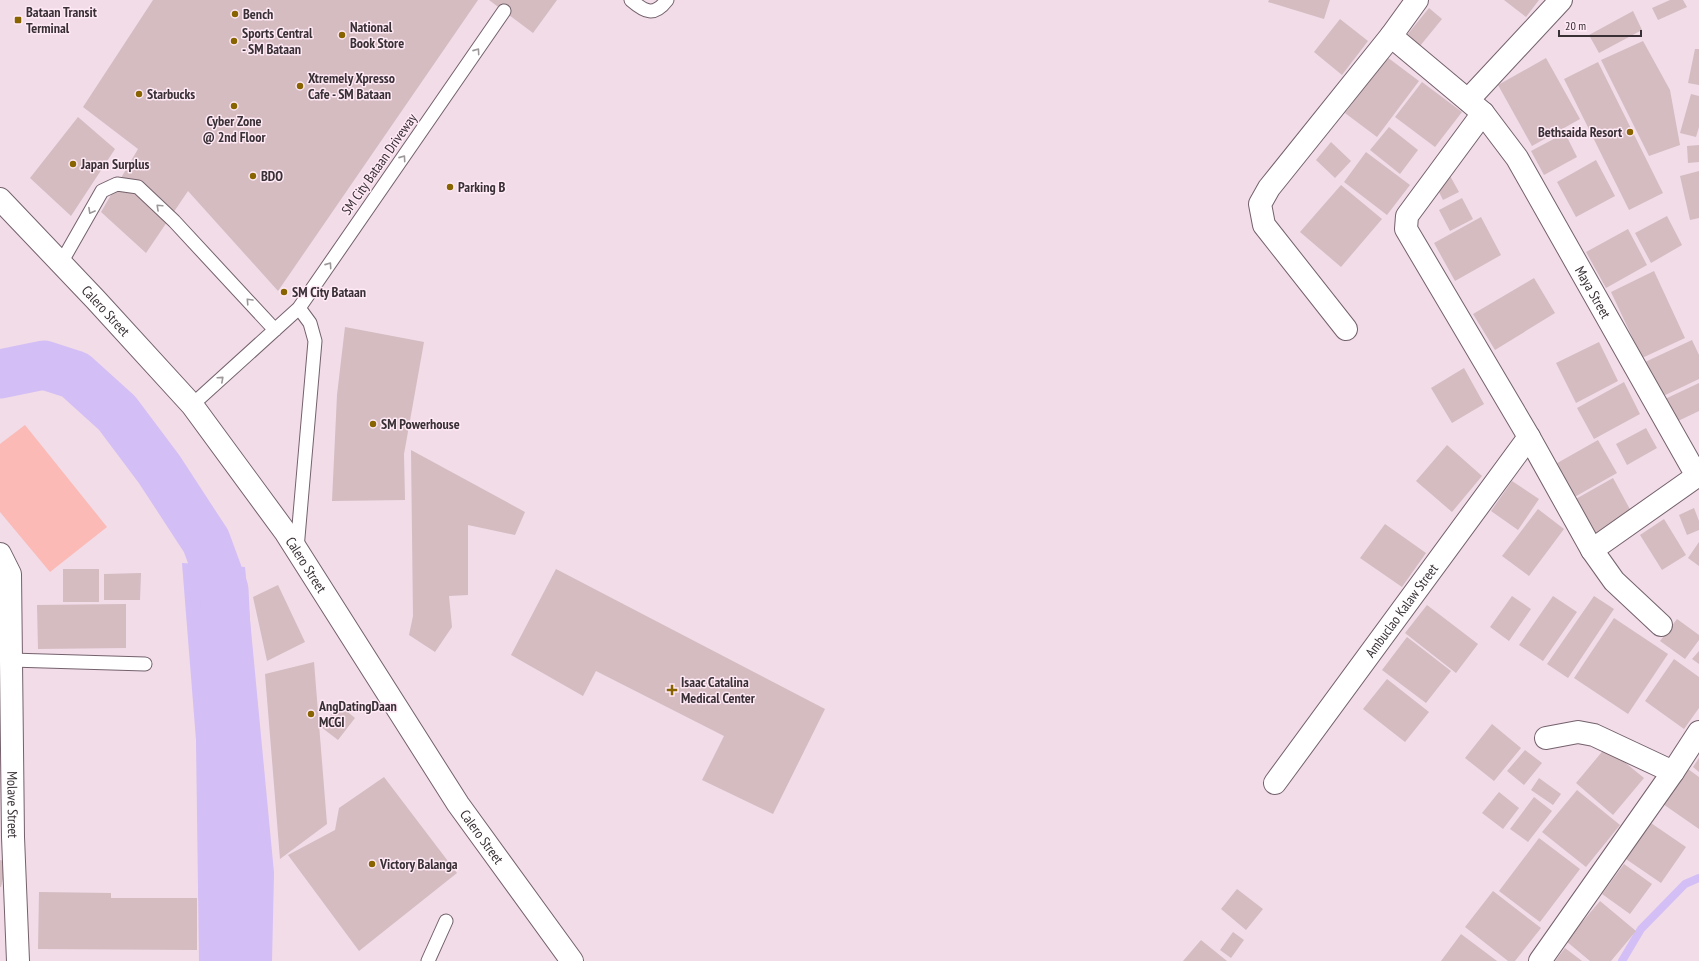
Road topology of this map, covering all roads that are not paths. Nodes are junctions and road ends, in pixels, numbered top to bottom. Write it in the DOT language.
graph roads {
  1 [pos="631,0"];
  2 [pos="666,0"];
  3 [pos="1417,0"];
  4 [pos="1561,0"];
  5 [pos="504,11"];
  6 [pos="1392,36"];
  7 [pos="1475,107"];
  8 [pos="0,199"];
  9 [pos="61,263"];
  10 [pos="299,308"];
  11 [pos="1346,329"];
  12 [pos="275,330"];
  13 [pos="192,405"];
  14 [pos="1529,437"];
  15 [pos="1698,476"];
  16 [pos="297,549"];
  17 [pos="1592,550"];
  18 [pos="0,554"];
  19 [pos="1661,625"];
  20 [pos="10,660"];
  21 [pos="145,664"];
  22 [pos="1699,732"];
  23 [pos="1546,738"];
  24 [pos="1673,772"];
  25 [pos="1275,783"];
  26 [pos="6,835"];
  27 [pos="446,921"];
  28 [pos="18,961"];
  29 [pos="428,961"];
  30 [pos="572,961"];
  31 [pos="1540,961"];
  1 -- 2 [label="lane"];
  3 -- 6 [label="street"];
  4 -- 7 [label="street"];
  10 -- 5 [label="lane, SM City Bataan Driveway, one-way"];
  6 -- 7 [label="street, Maya Street"];
  6 -- 11 [label="street"];
  7 -- 14 [label="street"];
  7 -- 15 [label="street, Maya Street"];
  8 -- 9 [label="street, Calero Street"];
  12 -- 9 [label="lane, one-way"];
  9 -- 13 [label="street, Calero Street"];
  10 -- 12 [label="lane, SM City Bataan Driveway"];
  10 -- 16 [label="lane"];
  13 -- 12 [label="lane, SM City Bataan Driveway, one-way"];
  13 -- 16 [label="street, Calero Street"];
  14 -- 17 [label="street"];
  14 -- 25 [label="street, Ambuclao Kalaw Street"];
  15 -- 17 [label="street"];
  16 -- 30 [label="street, Calero Street"];
  17 -- 19 [label="street"];
  18 -- 20 [label="street, Molave Street"];
  20 -- 21 [label="lane"];
  20 -- 26 [label="street, Molave Street"];
  22 -- 24 [label="street"];
  23 -- 24 [label="street"];
  24 -- 31 [label="street"];
  26 -- 28 [label="street, Molave Street"];
  27 -- 29 [label="lane"];
}
